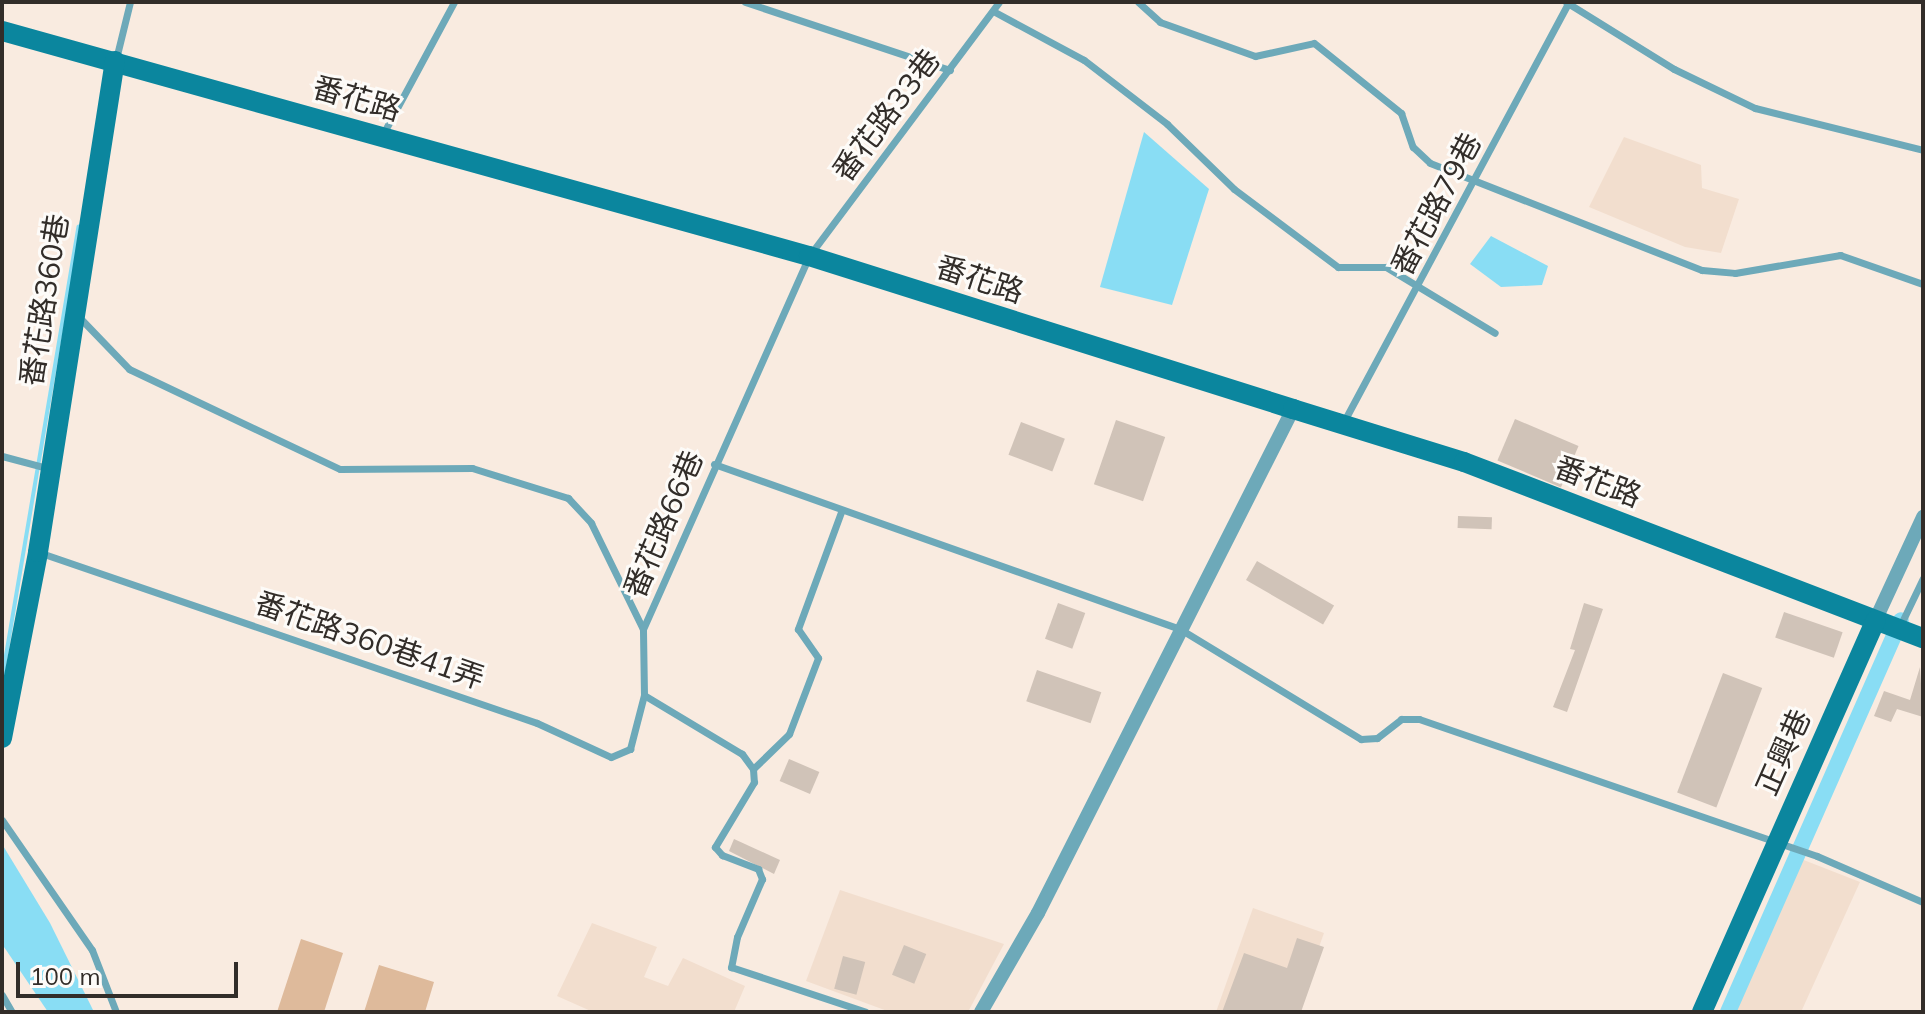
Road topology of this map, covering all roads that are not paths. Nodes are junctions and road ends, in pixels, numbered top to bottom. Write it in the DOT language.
graph roads {
  1 [pos="130,2"];
  2 [pos="454,2"];
  3 [pos="745,2"];
  4 [pos="999,2"];
  5 [pos="1138,2"];
  6 [pos="1568,3"];
  7 [pos="993,11"];
  8 [pos="2,31"];
  9 [pos="115,61"];
  10 [pos="950,70"];
  11 [pos="382,136"];
  12 [pos="1923,150"];
  13 [pos="1476,182"];
  14 [pos="809,256"];
  15 [pos="1923,284"];
  16 [pos="1419,286"];
  17 [pos="73,310"];
  18 [pos="1495,333"];
  19 [pos="1293,409"];
  20 [pos="1341,425"];
  21 [pos="2,456"];
  22 [pos="714,464"];
  23 [pos="47,468"];
  24 [pos="841,512"];
  25 [pos="1923,517"];
  26 [pos="38,552"];
  27 [pos="1923,578"];
  28 [pos="1875,621"];
  29 [pos="1899,628"];
  30 [pos="643,629"];
  31 [pos="1180,629"];
  32 [pos="1923,638"];
  33 [pos="644,695"];
  34 [pos="2,738"];
  35 [pos="753,769"];
  36 [pos="2,820"];
  37 [pos="1775,843"];
  38 [pos="1923,902"];
  39 [pos="2,995"];
  40 [pos="12,1012"];
  41 [pos="116,1012"];
  42 [pos="866,1012"];
  43 [pos="981,1012"];
  44 [pos="1702,1012"];
  1 -- 9 [label="lane"];
  2 -- 11 [label="lane"];
  3 -- 10 [label="lane"];
  4 -- 7 [label="lane, 番花路33巷"];
  5 -- 13 [label="lane"];
  6 -- 12 [label="lane, 番花路79巷"];
  6 -- 13 [label="lane, 番花路79巷"];
  7 -- 10 [label="lane, 番花路33巷"];
  7 -- 16 [label="lane"];
  8 -- 9 [label="main road, 番花路"];
  9 -- 11 [label="main road, 番花路"];
  9 -- 17 [label="main road, 番花路360巷"];
  10 -- 14 [label="lane, 番花路33巷"];
  11 -- 14 [label="main road, 番花路"];
  13 -- 15 [label="lane"];
  13 -- 16 [label="lane, 番花路79巷"];
  14 -- 19 [label="main road, 番花路"];
  14 -- 22 [label="lane, 番花路66巷"];
  16 -- 18 [label="lane"];
  16 -- 20 [label="lane, 番花路79巷"];
  17 -- 23 [label="main road, 番花路360巷"];
  17 -- 30 [label="lane"];
  19 -- 20 [label="main road, 番花路"];
  19 -- 31 [label="street"];
  20 -- 28 [label="main road, 番花路"];
  21 -- 23 [label="lane"];
  22 -- 24 [label="lane"];
  22 -- 30 [label="lane, 番花路66巷"];
  23 -- 26 [label="main road, 番花路360巷"];
  24 -- 31 [label="lane"];
  24 -- 35 [label="lane"];
  25 -- 28 [label="street, 正興巷"];
  26 -- 33 [label="lane, 番花路360巷41弄"];
  26 -- 34 [label="main road, 番花路360巷"];
  27 -- 29 [label="lane"];
  28 -- 29 [label="main road, 番花路"];
  28 -- 37 [label="main road, 正興巷"];
  29 -- 32 [label="main road, 番花路"];
  30 -- 33 [label="lane, 番花路66巷"];
  31 -- 37 [label="lane"];
  31 -- 43 [label="street"];
  33 -- 35 [label="lane"];
  35 -- 42 [label="lane"];
  36 -- 41 [label="lane"];
  37 -- 38 [label="lane"];
  37 -- 44 [label="main road, 正興巷"];
  39 -- 40 [label="lane"];
}
